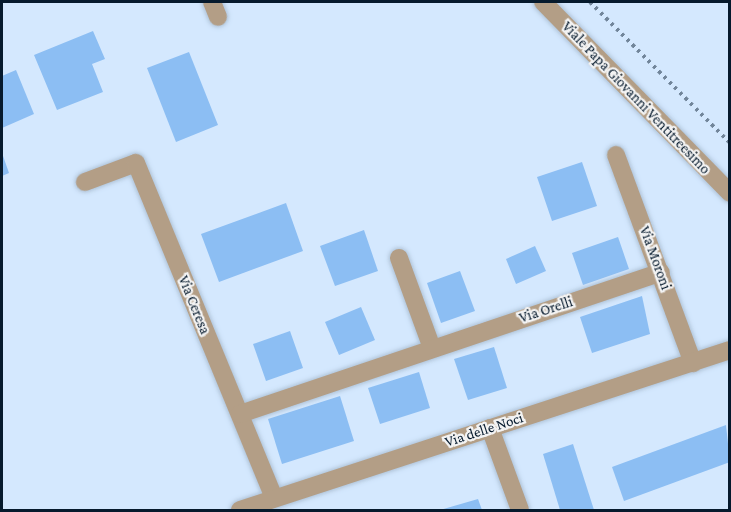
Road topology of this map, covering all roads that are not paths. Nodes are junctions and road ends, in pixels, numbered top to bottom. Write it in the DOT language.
graph roads {
  1 [pos="543,2"];
  2 [pos="616,155"];
  3 [pos="84,182"];
  4 [pos="729,193"];
  5 [pos="399,258"];
  6 [pos="661,272"];
  7 [pos="432,348"];
  8 [pos="729,350"];
  9 [pos="693,363"];
  10 [pos="240,414"];
  11 [pos="490,428"];
  12 [pos="274,498"];
  13 [pos="240,510"];
  14 [pos="520,510"];
  1 -- 4 [label="street, Viale Papa Giovanni Ventitreesimo"];
  2 -- 6 [label="street, Via Moroni"];
  3 -- 10 [label="street, Via Ceresa"];
  5 -- 7 [label="street"];
  6 -- 7 [label="street, Via Orelli"];
  6 -- 9 [label="street, Via Moroni"];
  7 -- 10 [label="street, Via Orelli"];
  8 -- 9 [label="street, Via delle Noci"];
  9 -- 11 [label="street, Via delle Noci"];
  10 -- 12 [label="street, Via Ceresa"];
  11 -- 12 [label="street, Via delle Noci"];
  11 -- 14 [label="street"];
  12 -- 13 [label="street, Via delle Noci"];
}
